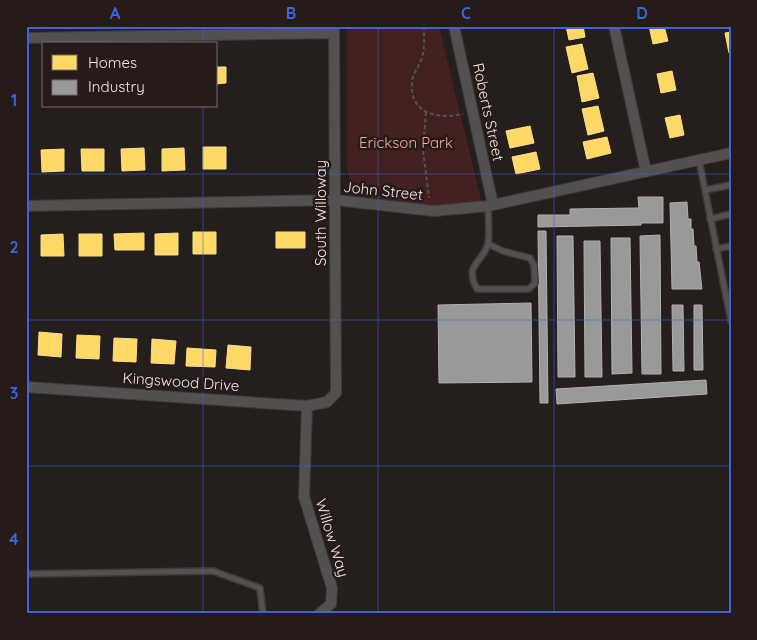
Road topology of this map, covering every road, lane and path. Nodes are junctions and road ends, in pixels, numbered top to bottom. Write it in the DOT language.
graph roads {
  1 [pos="424,26"];
  2 [pos="454,26"];
  3 [pos="614,26"];
  4 [pos="334,30"];
  5 [pos="26,38"];
  6 [pos="426,112"];
  7 [pos="473,113"];
  8 [pos="731,153"];
  9 [pos="699,160"];
  10 [pos="646,172"];
  11 [pos="731,185"];
  12 [pos="705,190"];
  13 [pos="429,198"];
  14 [pos="335,200"];
  15 [pos="26,206"];
  16 [pos="490,206"];
  17 [pos="731,214"];
  18 [pos="710,218"];
  19 [pos="488,244"];
  20 [pos="731,246"];
  21 [pos="716,249"];
  22 [pos="731,321"];
  23 [pos="26,387"];
  24 [pos="332,397"];
  25 [pos="307,406"];
  26 [pos="26,574"];
  27 [pos="263,614"];
  28 [pos="319,614"];
  1 -- 6 [label="path"];
  2 -- 7 [label="street, Roberts Street"];
  3 -- 10 [label="street"];
  4 -- 5 [label="street"];
  4 -- 14 [label="street, South Willoway"];
  6 -- 7 [label="path"];
  6 -- 13 [label="path"];
  7 -- 16 [label="street, Roberts Street"];
  8 -- 9 [label="street, John Street"];
  9 -- 10 [label="street, John Street"];
  9 -- 12 [label="lane"];
  10 -- 16 [label="street, John Street"];
  11 -- 12 [label="lane"];
  12 -- 18 [label="lane"];
  14 -- 15 [label="street, John Street"];
  14 -- 16 [label="street, John Street"];
  14 -- 24 [label="street, South Willoway"];
  16 -- 19 [label="lane"];
  17 -- 18 [label="lane"];
  18 -- 21 [label="lane"];
  19 -- 19 [label="lane"];
  20 -- 21 [label="lane"];
  21 -- 22 [label="lane"];
  23 -- 25 [label="street, Kingswood Drive"];
  24 -- 25 [label="street, Kingswood Drive"];
  25 -- 28 [label="street, Willow Way"];
  26 -- 27 [label="lane"];
}
